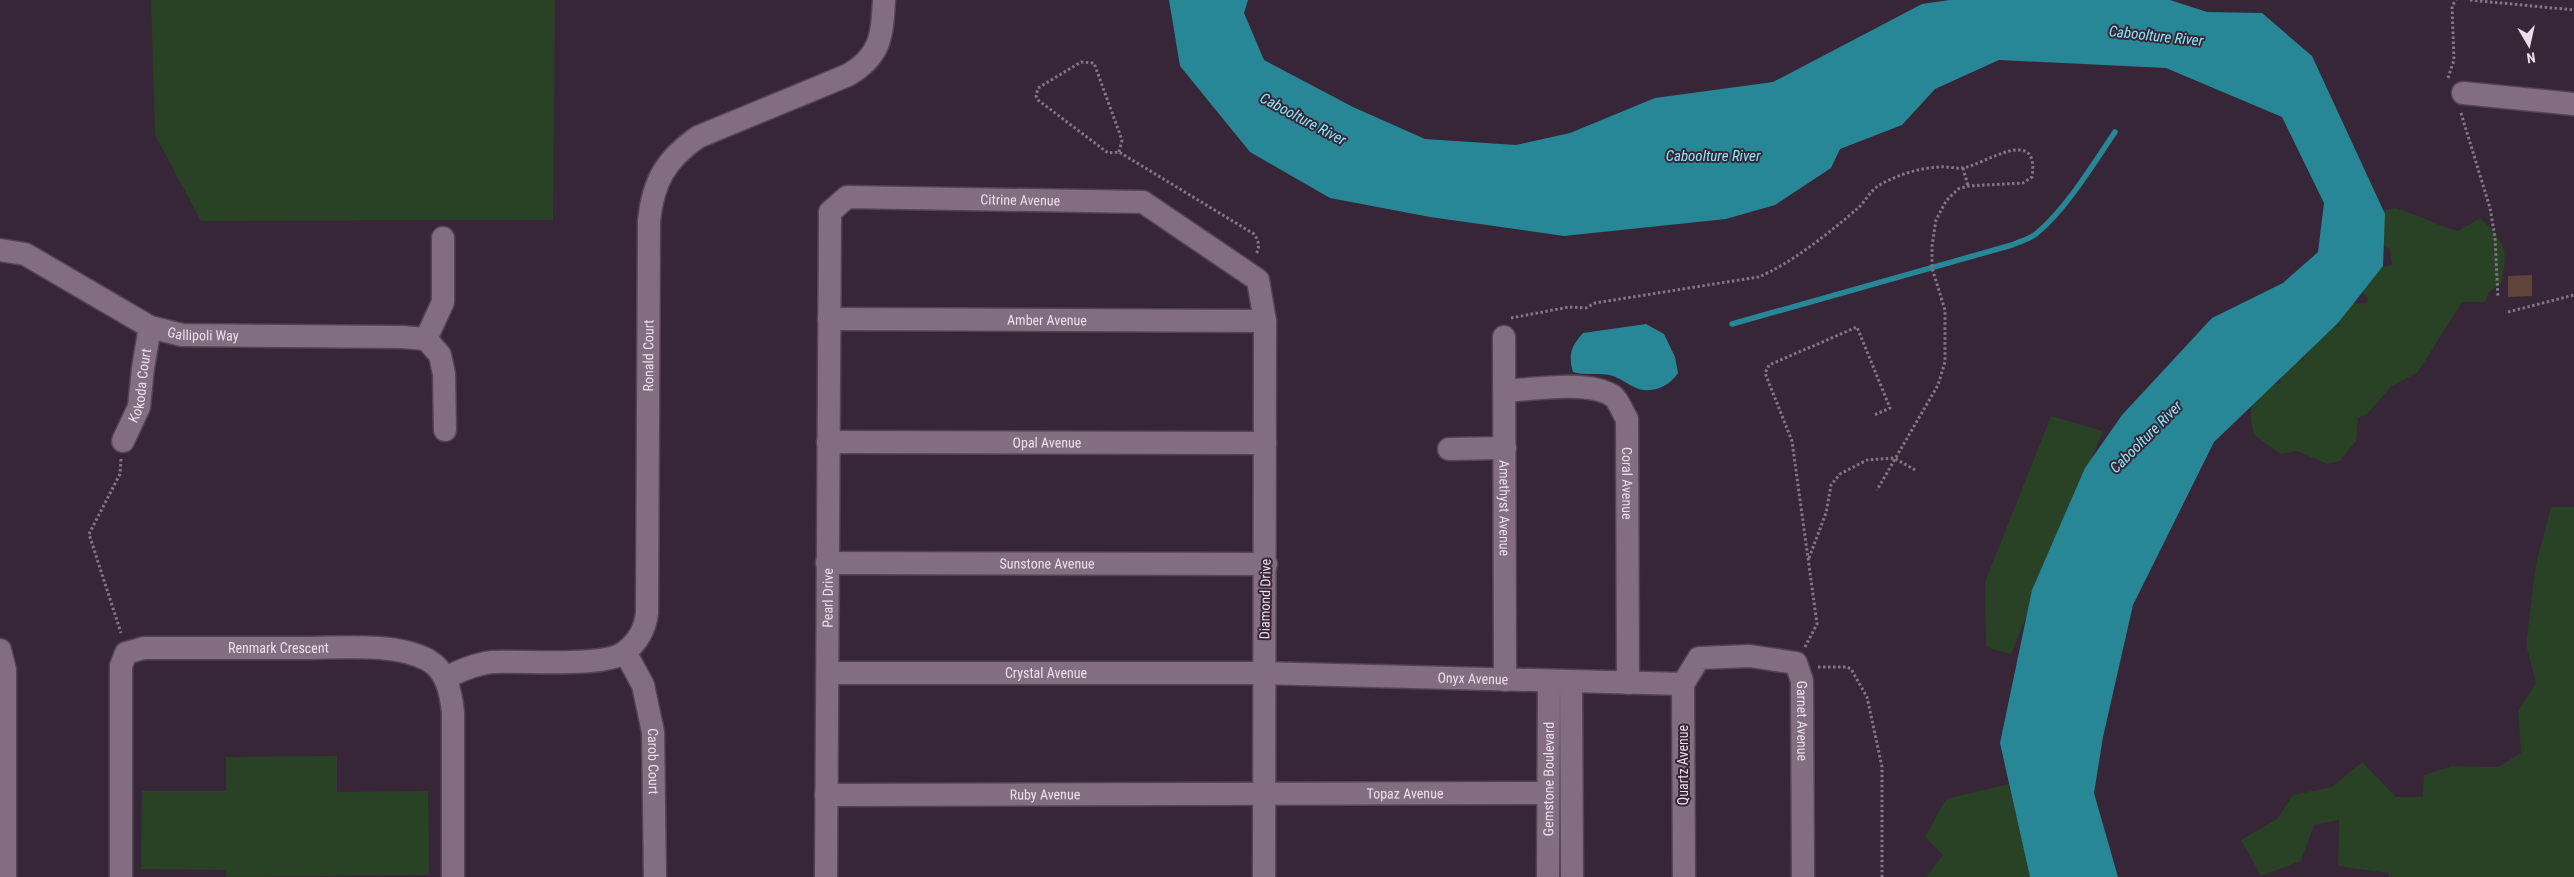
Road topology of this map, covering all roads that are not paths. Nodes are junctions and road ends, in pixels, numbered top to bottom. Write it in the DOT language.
graph roads {
  1 [pos="884,0"];
  2 [pos="2456,97"];
  3 [pos="2574,104"];
  4 [pos="443,238"];
  5 [pos="0,250"];
  6 [pos="828,319"];
  7 [pos="1265,321"];
  8 [pos="150,326"];
  9 [pos="1504,337"];
  10 [pos="426,340"];
  11 [pos="1506,391"];
  12 [pos="445,430"];
  13 [pos="123,441"];
  14 [pos="828,442"];
  15 [pos="1265,443"];
  16 [pos="1505,448"];
  17 [pos="1449,449"];
  18 [pos="827,563"];
  19 [pos="1266,564"];
  20 [pos="0,650"];
  21 [pos="625,652"];
  22 [pos="828,673"];
  23 [pos="1263,673"];
  24 [pos="445,678"];
  25 [pos="1505,680"];
  26 [pos="1548,682"];
  27 [pos="1572,682"];
  28 [pos="1628,684"];
  29 [pos="1683,684"];
  30 [pos="1262,793"];
  31 [pos="1548,793"];
  32 [pos="826,794"];
  33 [pos="5,877"];
  34 [pos="121,877"];
  35 [pos="453,877"];
  36 [pos="655,877"];
  37 [pos="826,877"];
  38 [pos="1264,877"];
  39 [pos="1548,877"];
  40 [pos="1572,877"];
  41 [pos="1684,877"];
  42 [pos="1803,877"];
  1 -- 21 [label="street, Ronald Court"];
  2 -- 3 [label="street"];
  4 -- 10 [label="street"];
  5 -- 8 [label="street, Gallipoli Way"];
  6 -- 7 [label="street, Amber Avenue"];
  6 -- 7 [label="street, Citrine Avenue"];
  6 -- 14 [label="street, Pearl Drive"];
  7 -- 15 [label="street, Diamond Drive"];
  8 -- 10 [label="street, Gallipoli Way"];
  8 -- 13 [label="street, Kokoda Court"];
  9 -- 11 [label="street, Amethyst Avenue"];
  10 -- 12 [label="street"];
  11 -- 16 [label="street, Amethyst Avenue"];
  11 -- 28 [label="street, Coral Avenue"];
  14 -- 15 [label="street, Opal Avenue"];
  14 -- 18 [label="street, Pearl Drive"];
  15 -- 19 [label="street, Diamond Drive"];
  16 -- 17 [label="street"];
  16 -- 25 [label="street, Amethyst Avenue"];
  18 -- 19 [label="street, Sunstone Avenue"];
  18 -- 22 [label="street, Pearl Drive"];
  19 -- 23 [label="street, Diamond Drive"];
  20 -- 33 [label="street"];
  21 -- 24 [label="street"];
  21 -- 36 [label="street, Carob Court"];
  22 -- 23 [label="street, Crystal Avenue"];
  22 -- 32 [label="street, Pearl Drive"];
  23 -- 25 [label="street, Onyx Avenue"];
  23 -- 30 [label="street, Diamond Drive"];
  24 -- 34 [label="street, Renmark Crescent"];
  24 -- 35 [label="street, Renmark Crescent"];
  25 -- 26 [label="street, Onyx Avenue"];
  26 -- 27 [label="street, Onyx Avenue"];
  26 -- 31 [label="street, Gemstone Boulevard"];
  27 -- 28 [label="street, Onyx Avenue"];
  27 -- 40 [label="street, Gemstone Boulevard"];
  28 -- 29 [label="street, Onyx Avenue"];
  29 -- 41 [label="street, Quartz Avenue"];
  29 -- 42 [label="street, Garnet Avenue"];
  30 -- 31 [label="street, Topaz Avenue"];
  30 -- 32 [label="street, Ruby Avenue"];
  30 -- 38 [label="street, Diamond Drive"];
  31 -- 39 [label="street, Gemstone Boulevard"];
  32 -- 37 [label="street, Pearl Drive"];
}
